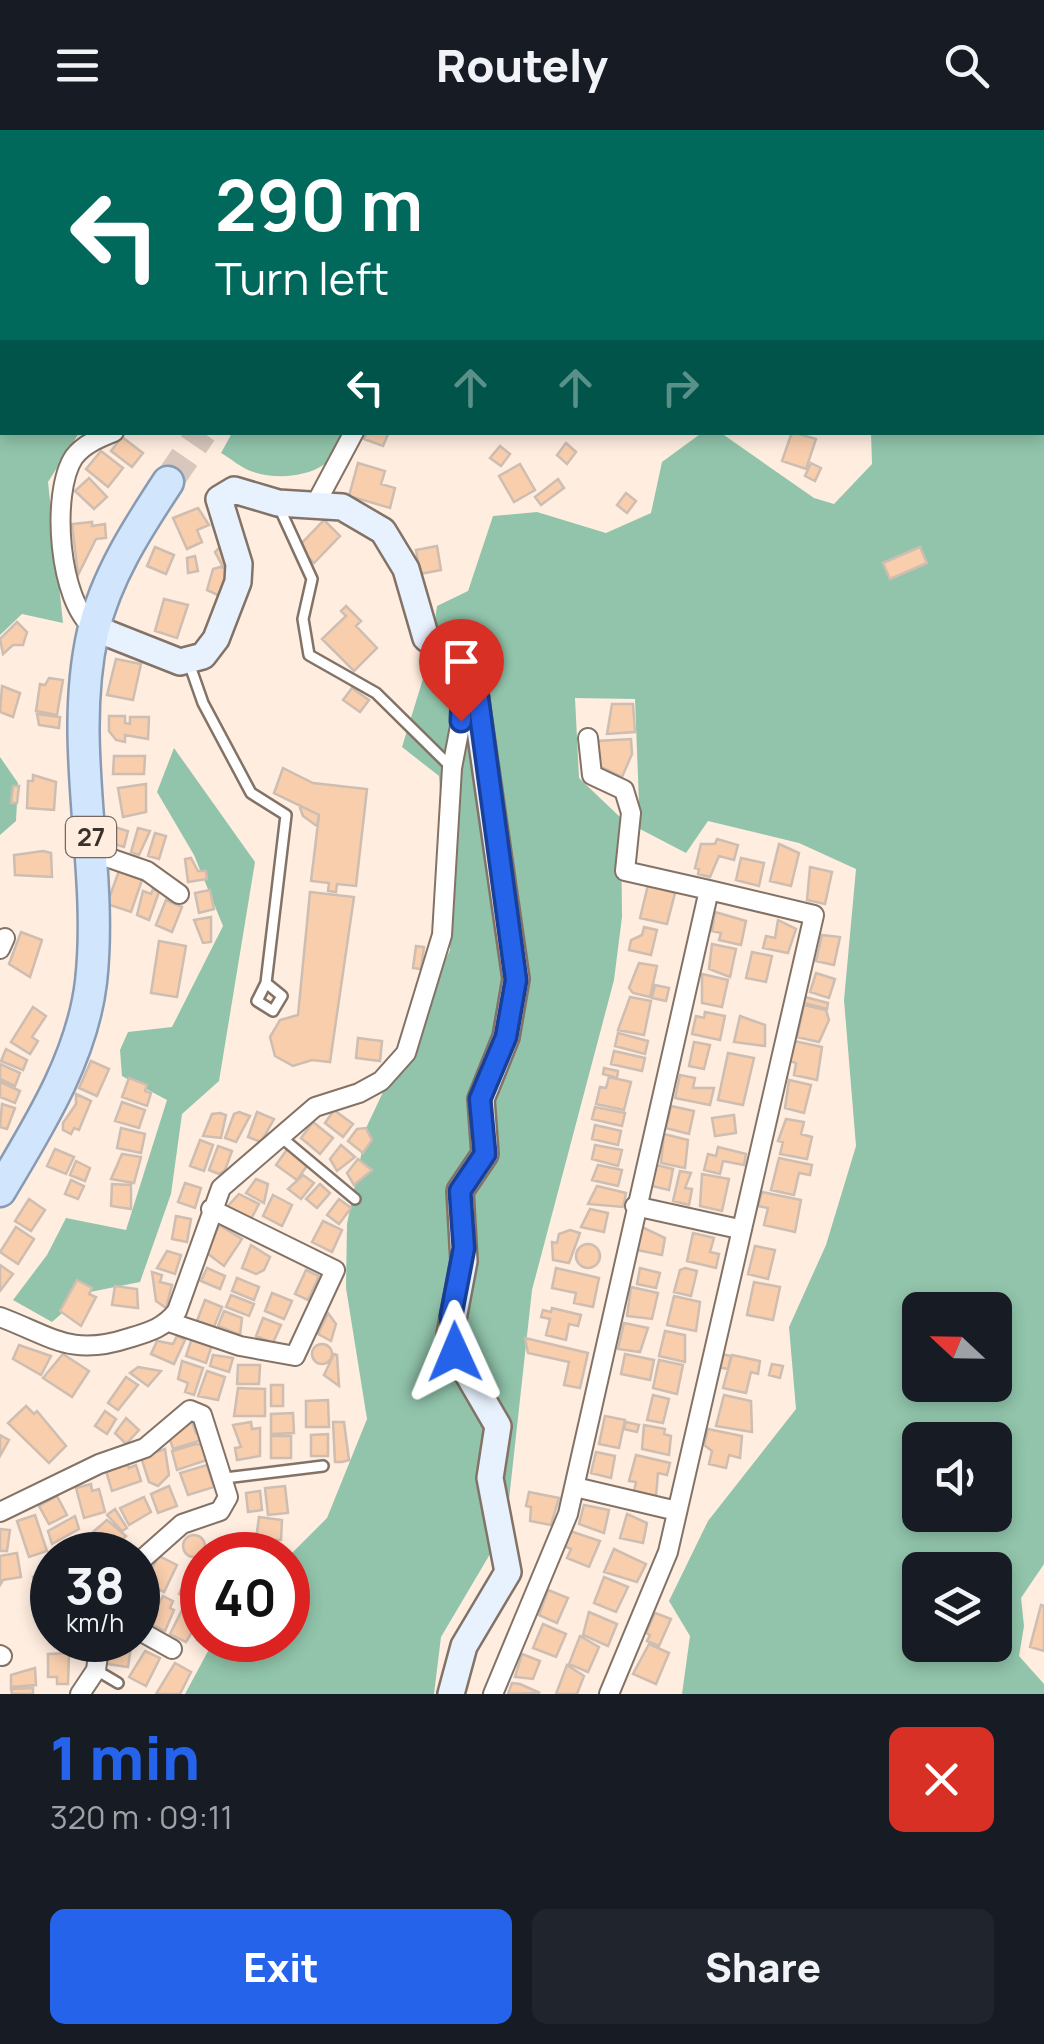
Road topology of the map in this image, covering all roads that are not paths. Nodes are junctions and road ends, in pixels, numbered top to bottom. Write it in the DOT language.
graph roads {
  1 [pos="107,435"];
  2 [pos="352,435"];
  3 [pos="168,482"];
  4 [pos="278,503"];
  5 [pos="315,505"];
  6 [pos="94,628"];
  7 [pos="440,648"];
  8 [pos="189,662"];
  9 [pos="588,738"];
  10 [pos="452,768"];
  11 [pos="92,852"];
  12 [pos="709,890"];
  13 [pos="179,894"];
  14 [pos="266,983"];
  15 [pos="282,1138"];
  16 [pos="0,1191"];
  17 [pos="355,1199"];
  18 [pos="635,1206"];
  19 [pos="211,1209"];
  20 [pos="739,1230"];
  21 [pos="0,1317"];
  22 [pos="169,1322"];
  23 [pos="322,1466"];
  24 [pos="225,1478"];
  25 [pos="575,1487"];
  26 [pos="676,1511"];
  27 [pos="0,1512"];
  28 [pos="160,1544"];
  29 [pos="160,1642"];
  30 [pos="172,1649"];
  31 [pos="97,1662"];
  32 [pos="96,1670"];
  33 [pos="118,1683"];
  34 [pos="80,1694"];
  35 [pos="451,1694"];
  36 [pos="494,1694"];
  37 [pos="609,1694"];
  1 -- 6 [label="street"];
  2 -- 5 [label="street"];
  3 -- 6 [label="main road, 27"];
  4 -- 5 [label="street"];
  4 -- 8 [label="street"];
  4 -- 10 [label="lane"];
  5 -- 7 [label="street"];
  6 -- 8 [label="street"];
  6 -- 11 [label="main road, 27"];
  7 -- 10 [label="street"];
  7 -- 35 [label="street"];
  8 -- 14 [label="lane"];
  9 -- 12 [label="street"];
  10 -- 15 [label="street"];
  11 -- 13 [label="street"];
  11 -- 16 [label="main road, 27"];
  12 -- 18 [label="street"];
  12 -- 20 [label="street"];
  15 -- 17 [label="lane"];
  15 -- 19 [label="street"];
  18 -- 20 [label="street"];
  18 -- 25 [label="street"];
  19 -- 22 [label="street"];
  19 -- 22 [label="street"];
  20 -- 26 [label="street"];
  21 -- 22 [label="street"];
  23 -- 24 [label="lane"];
  24 -- 27 [label="street"];
  24 -- 28 [label="street"];
  25 -- 26 [label="street"];
  25 -- 36 [label="street"];
  26 -- 37 [label="street"];
  29 -- 30 [label="street"];
  31 -- 32 [label="street"];
  32 -- 33 [label="lane"];
  32 -- 34 [label="street"];
}
